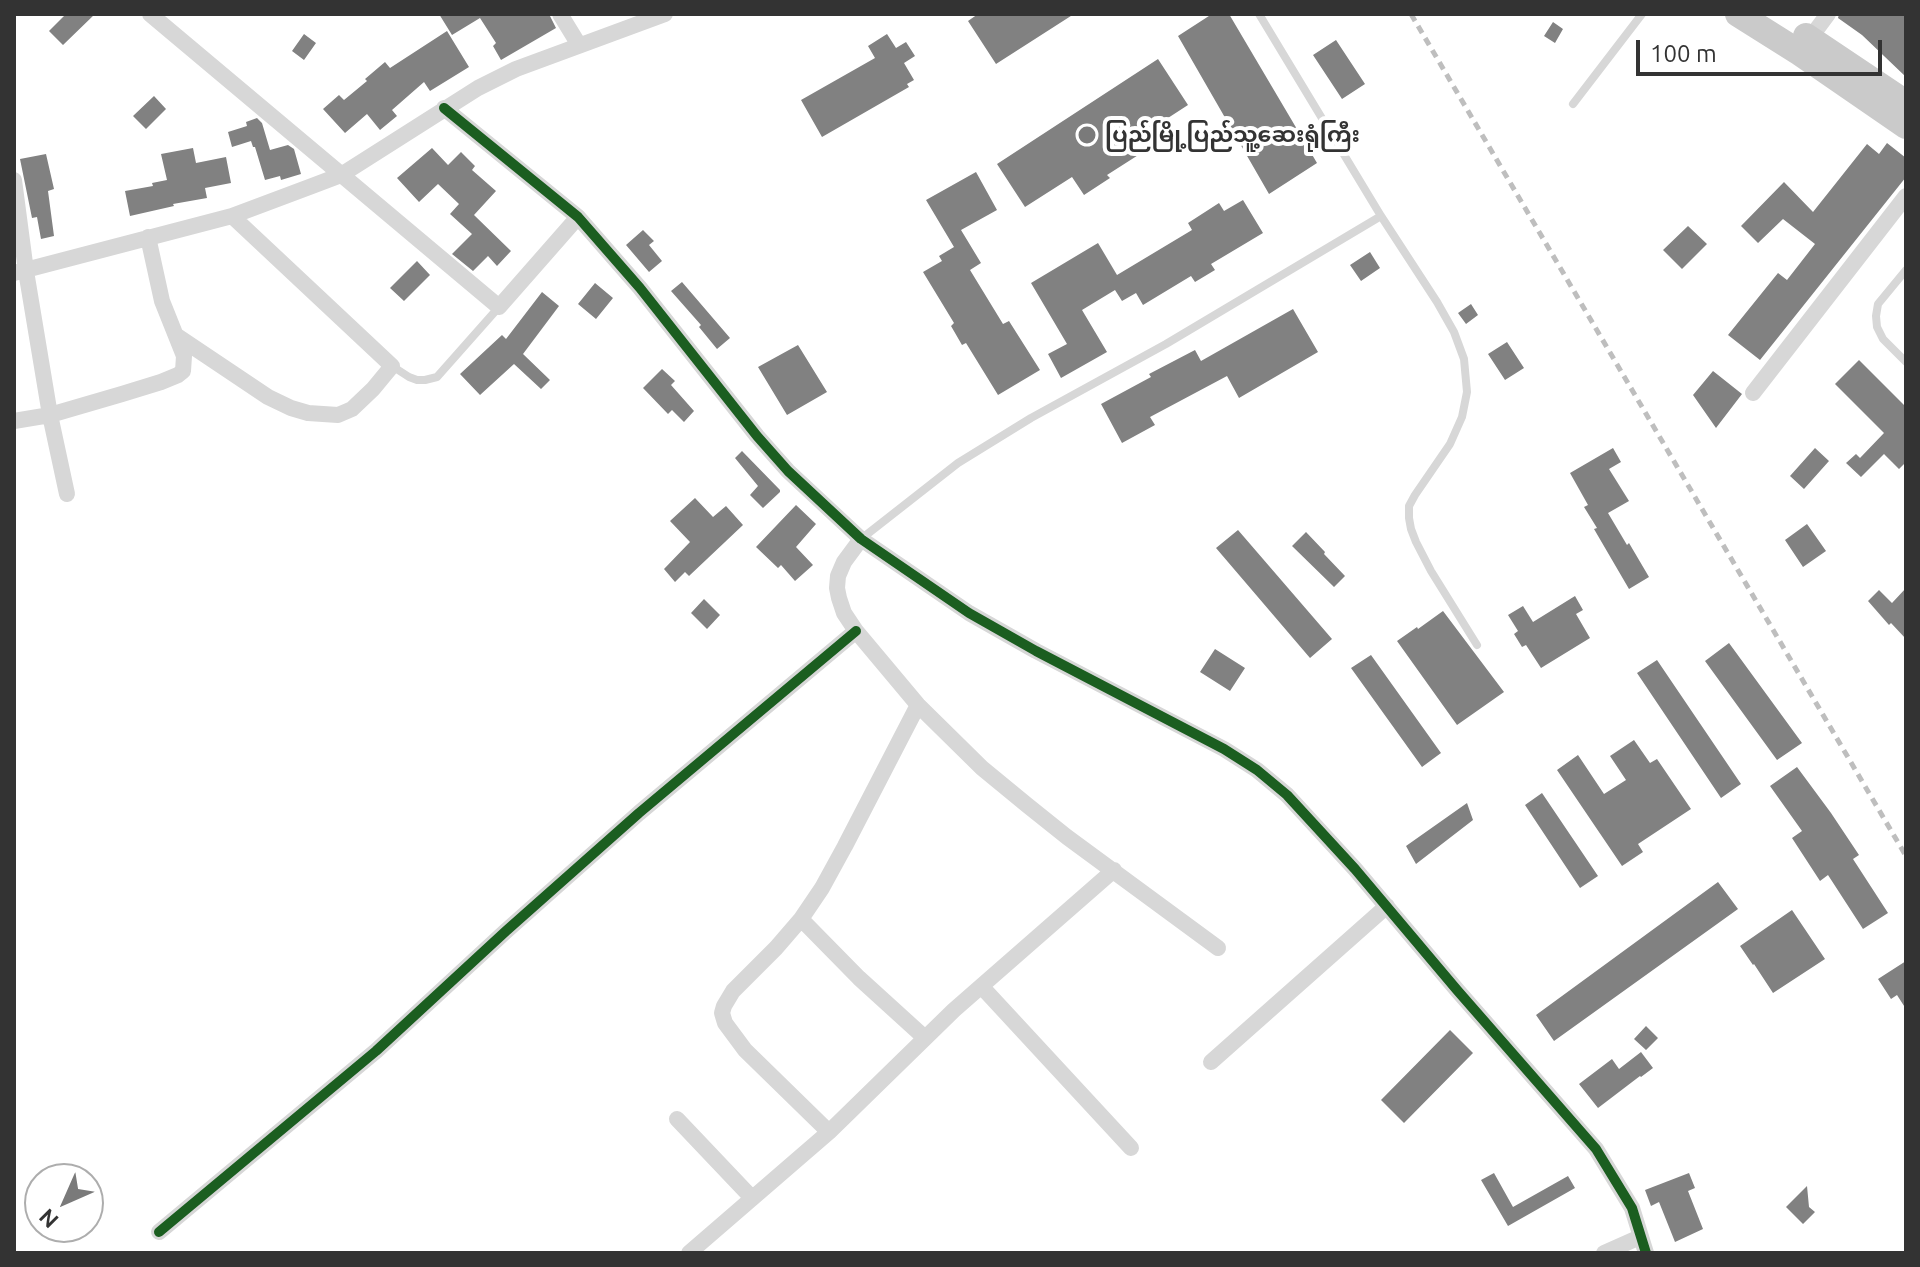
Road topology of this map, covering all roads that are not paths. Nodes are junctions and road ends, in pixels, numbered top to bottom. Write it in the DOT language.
graph roads {
  1 [pos="150,14"];
  2 [pos="560,14"];
  3 [pos="665,14"];
  4 [pos="1259,14"];
  5 [pos="1642,14"];
  6 [pos="1738,14"];
  7 [pos="1772,14"];
  8 [pos="1828,14"];
  9 [pos="579,45"];
  10 [pos="1804,46"];
  11 [pos="1906,103"];
  12 [pos="1573,104"];
  13 [pos="444,108"];
  14 [pos="1906,126"];
  15 [pos="341,175"];
  16 [pos="14,180"];
  17 [pos="1906,196"];
  18 [pos="232,216"];
  19 [pos="1381,216"];
  20 [pos="578,217"];
  21 [pos="148,237"];
  22 [pos="1906,270"];
  23 [pos="20,272"];
  24 [pos="499,307"];
  25 [pos="177,336"];
  26 [pos="1906,362"];
  27 [pos="392,366"];
  28 [pos="1753,393"];
  29 [pos="50,415"];
  30 [pos="14,421"];
  31 [pos="67,494"];
  32 [pos="861,539"];
  33 [pos="856,631"];
  34 [pos="1477,645"];
  35 [pos="918,705"];
  36 [pos="1114,870"];
  37 [pos="1387,906"];
  38 [pos="801,919"];
  39 [pos="1218,948"];
  40 [pos="982,987"];
  41 [pos="925,1038"];
  42 [pos="1211,1062"];
  43 [pos="677,1119"];
  44 [pos="829,1132"];
  45 [pos="1131,1148"];
  46 [pos="752,1198"];
  47 [pos="159,1232"];
  48 [pos="1643,1245"];
  49 [pos="700,1249"];
  50 [pos="1604,1253"];
  1 -- 15 [label="street"];
  2 -- 9 [label="street"];
  3 -- 9 [label="street"];
  4 -- 19 [label="lane"];
  5 -- 12 [label="lane"];
  6 -- 10 [label="main road"];
  7 -- 10 [label="main road"];
  8 -- 10 [label="street"];
  9 -- 13 [label="street"];
  10 -- 11 [label="main road"];
  10 -- 14 [label="main road"];
  13 -- 15 [label="street"];
  13 -- 20 [label="street"];
  15 -- 18 [label="street"];
  15 -- 24 [label="street"];
  16 -- 23 [label="street"];
  17 -- 28 [label="street"];
  18 -- 21 [label="street"];
  18 -- 27 [label="street"];
  19 -- 32 [label="lane"];
  19 -- 34 [label="lane"];
  20 -- 24 [label="street"];
  20 -- 32 [label="street"];
  21 -- 23 [label="street"];
  21 -- 25 [label="street"];
  22 -- 26 [label="lane"];
  23 -- 29 [label="street"];
  24 -- 27 [label="lane"];
  25 -- 27 [label="street"];
  25 -- 29 [label="street"];
  29 -- 30 [label="street"];
  29 -- 31 [label="street"];
  32 -- 33 [label="street"];
  32 -- 37 [label="street"];
  33 -- 35 [label="street"];
  33 -- 47 [label="street"];
  35 -- 36 [label="street"];
  35 -- 38 [label="street"];
  36 -- 39 [label="street"];
  36 -- 40 [label="street"];
  37 -- 42 [label="street"];
  37 -- 48 [label="street"];
  38 -- 41 [label="street"];
  38 -- 44 [label="street"];
  40 -- 41 [label="street"];
  40 -- 45 [label="street"];
  41 -- 44 [label="street"];
  43 -- 46 [label="street"];
  44 -- 46 [label="street"];
  46 -- 49 [label="street"];
  48 -- 50 [label="street"];
}
